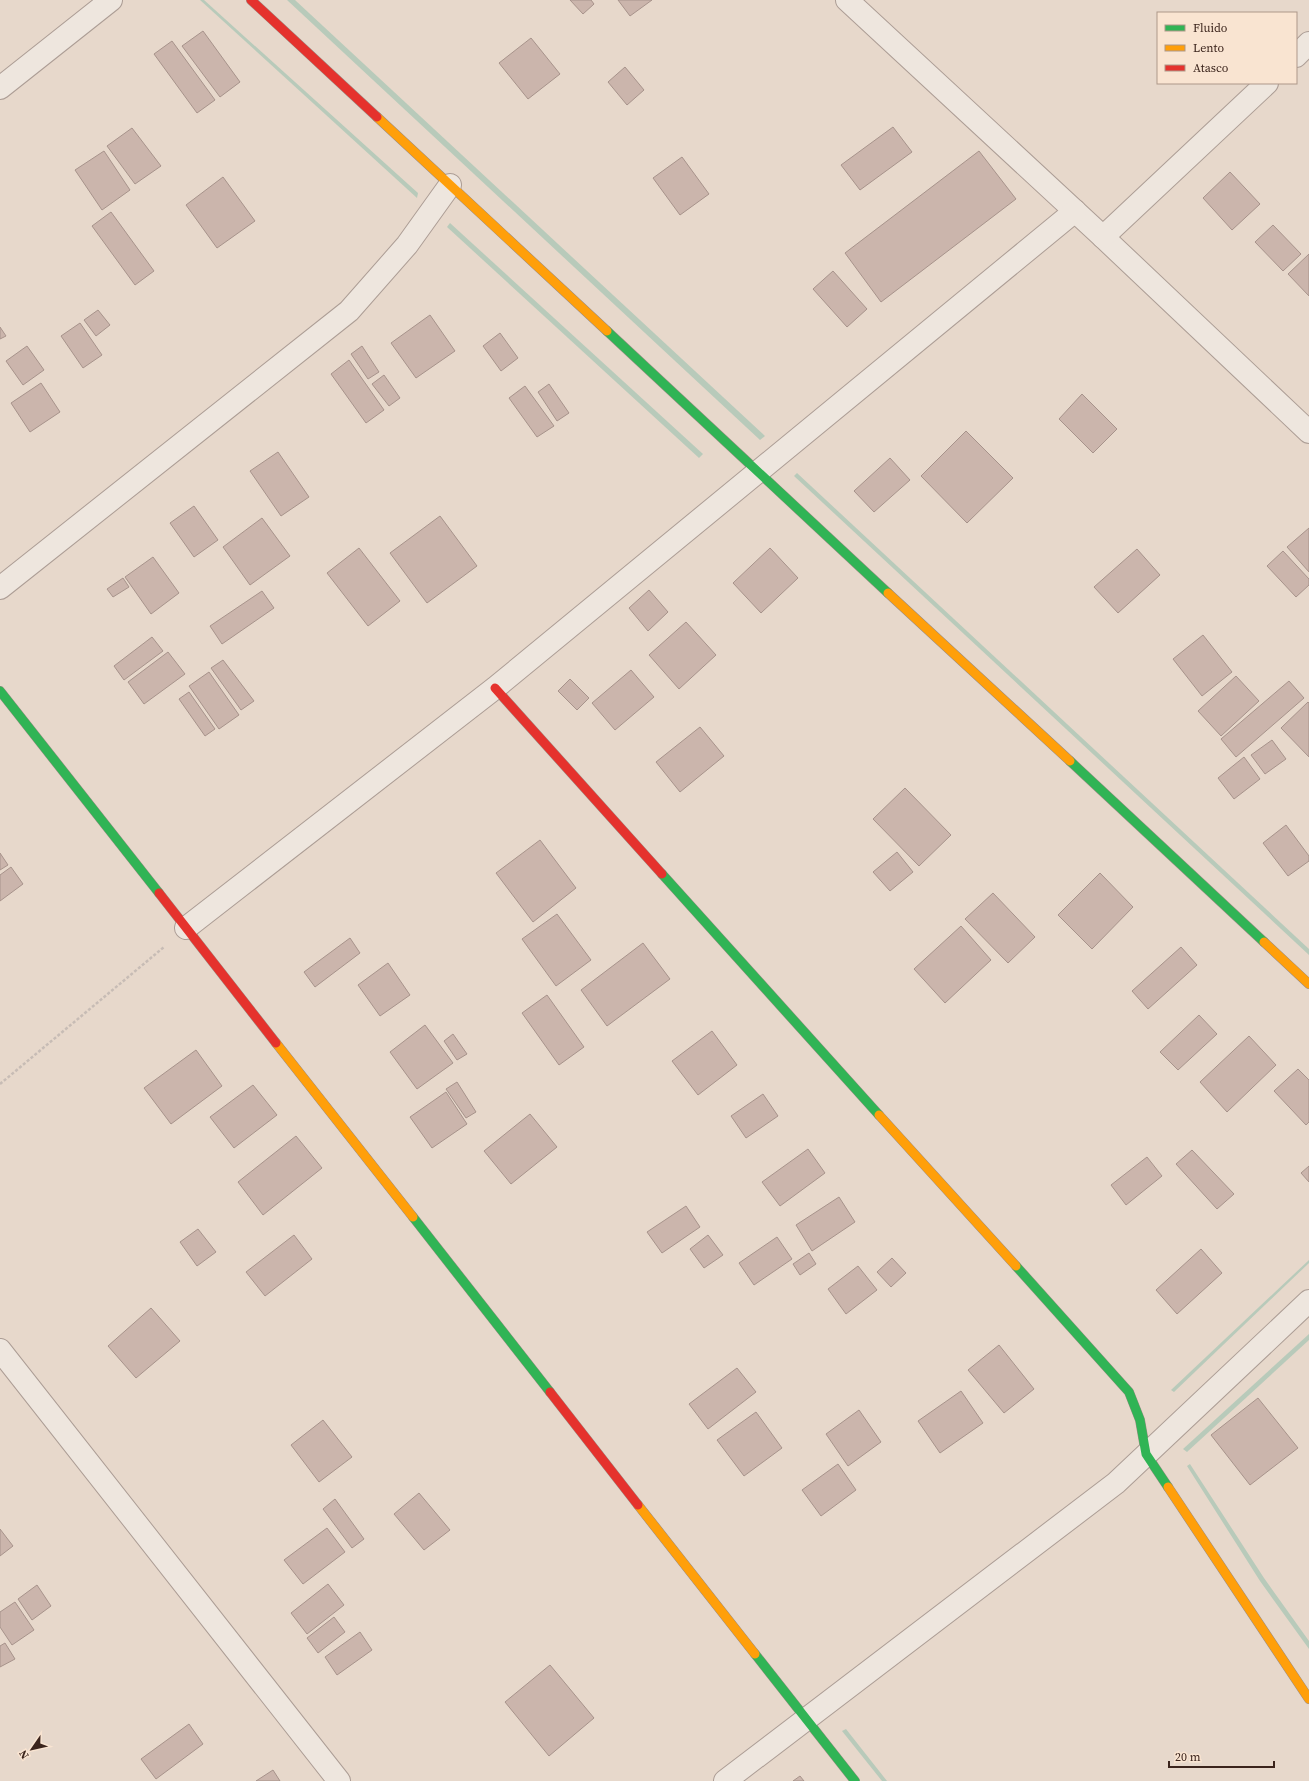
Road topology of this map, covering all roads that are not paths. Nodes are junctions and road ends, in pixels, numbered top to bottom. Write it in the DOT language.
graph roads {
  1 [pos="111,0"];
  2 [pos="251,0"];
  3 [pos="847,0"];
  4 [pos="1309,43"];
  5 [pos="1297,55"];
  6 [pos="1266,84"];
  7 [pos="0,88"];
  8 [pos="450,185"];
  9 [pos="1076,211"];
  10 [pos="1103,237"];
  11 [pos="1309,432"];
  12 [pos="758,472"];
  13 [pos="0,588"];
  14 [pos="495,688"];
  15 [pos="0,692"];
  16 [pos="186,928"];
  17 [pos="1309,984"];
  18 [pos="1309,1301"];
  19 [pos="0,1350"];
  20 [pos="1146,1454"];
  21 [pos="1309,1699"];
  22 [pos="806,1719"];
  23 [pos="339,1781"];
  24 [pos="725,1781"];
  25 [pos="855,1781"];
  1 -- 7 [label="street"];
  2 -- 8 [label="street"];
  3 -- 9 [label="street"];
  4 -- 5 [label="street"];
  6 -- 10 [label="street"];
  8 -- 12 [label="street"];
  8 -- 13 [label="street"];
  9 -- 10 [label="street"];
  9 -- 12 [label="street"];
  10 -- 11 [label="street"];
  12 -- 14 [label="street"];
  12 -- 17 [label="street"];
  14 -- 16 [label="street"];
  14 -- 20 [label="street"];
  15 -- 16 [label="street"];
  16 -- 22 [label="street"];
  18 -- 20 [label="street"];
  19 -- 23 [label="street"];
  20 -- 21 [label="street"];
  20 -- 22 [label="street"];
  22 -- 24 [label="street"];
  22 -- 25 [label="street"];
}
